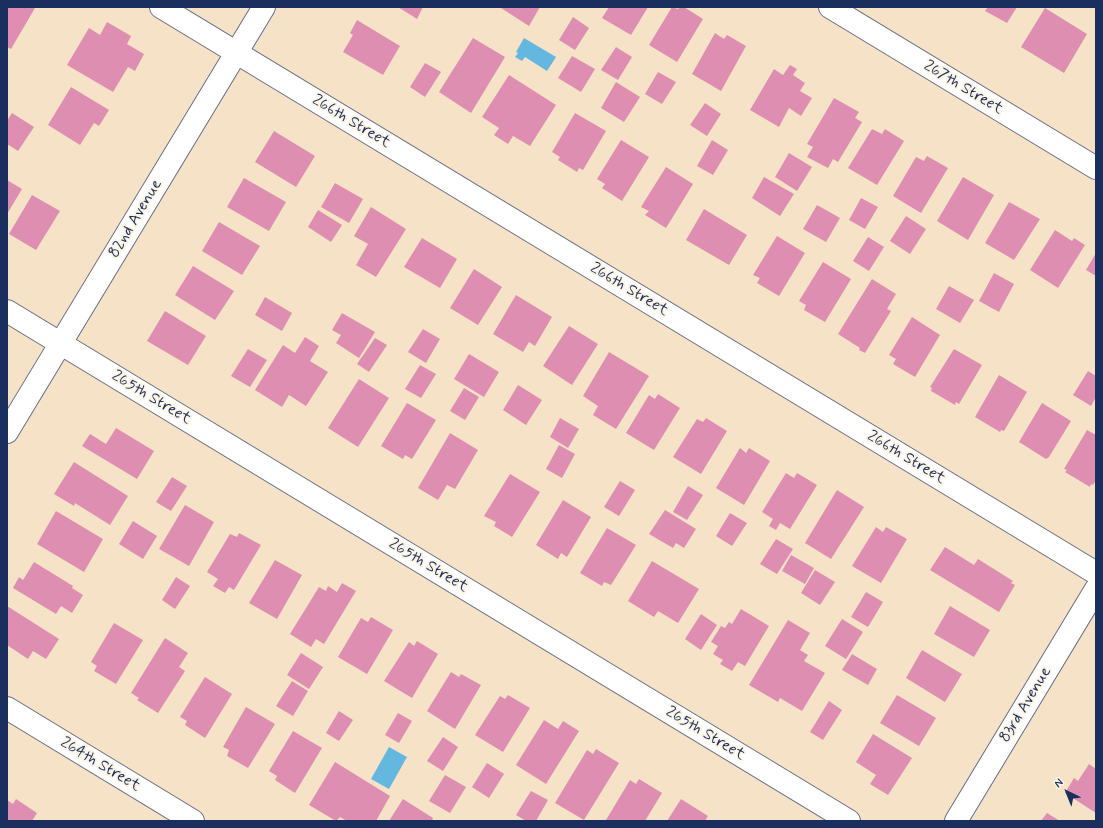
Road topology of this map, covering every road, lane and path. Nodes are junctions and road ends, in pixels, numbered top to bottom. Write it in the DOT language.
graph roads {
  1 [pos="161,7"];
  2 [pos="264,7"];
  3 [pos="830,7"];
  4 [pos="237,53"];
  5 [pos="1096,168"];
  6 [pos="7,311"];
  7 [pos="61,343"];
  8 [pos="7,432"];
  9 [pos="1096,573"];
  10 [pos="1096,589"];
  11 [pos="7,708"];
  12 [pos="193,821"];
  13 [pos="849,821"];
  14 [pos="956,821"];
  1 -- 4 [label="street, 266th Street"];
  2 -- 4 [label="street, 82nd Avenue"];
  3 -- 5 [label="street, 267th Street"];
  4 -- 7 [label="street, 82nd Avenue"];
  4 -- 9 [label="street, 266th Street"];
  6 -- 7 [label="street, 265th Street"];
  7 -- 8 [label="street, 82nd Avenue"];
  7 -- 13 [label="street, 265th Street"];
  10 -- 14 [label="street, 83rd Avenue"];
  11 -- 12 [label="street, 264th Street"];
}
